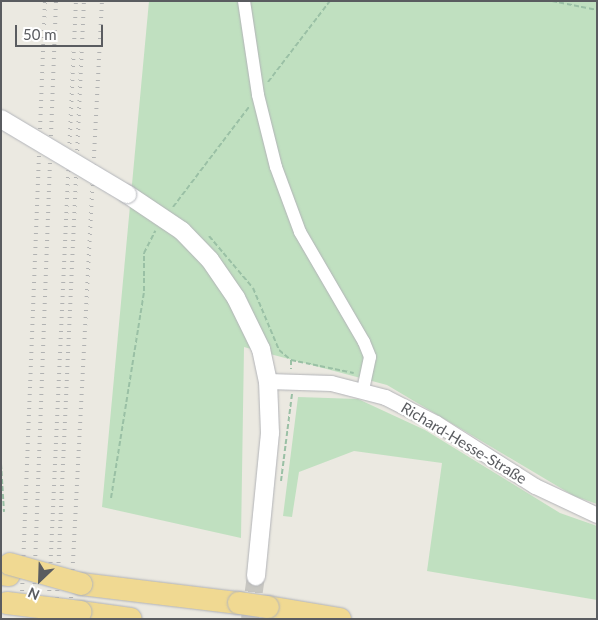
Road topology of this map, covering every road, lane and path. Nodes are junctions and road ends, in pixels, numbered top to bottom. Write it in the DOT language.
graph roads {
  1 [pos="244,1"];
  2 [pos="330,1"];
  3 [pos="552,1"];
  4 [pos="597,10"];
  5 [pos="258,95"];
  6 [pos="1,119"];
  7 [pos="165,218"];
  8 [pos="291,360"];
  9 [pos="268,381"];
  10 [pos="364,382"];
  11 [pos="1,464"];
  12 [pos="111,498"];
  13 [pos="4,512"];
  14 [pos="597,515"];
  15 [pos="5,569"];
  16 [pos="256,576"];
  17 [pos="4,602"];
  18 [pos="130,619"];
  19 [pos="340,619"];
  1 -- 5 [label="street"];
  2 -- 5 [label="path"];
  3 -- 4 [label="path"];
  5 -- 7 [label="path"];
  5 -- 10 [label="street"];
  6 -- 7 [label="main road, bridge"];
  7 -- 9 [label="main road"];
  7 -- 12 [label="path"];
  8 -- 10 [label="path"];
  9 -- 10 [label="street, Richard-Hesse-Straße"];
  9 -- 16 [label="main road"];
  10 -- 14 [label="street, Richard-Hesse-Straße"];
  11 -- 13 [label="path"];
  15 -- 19 [label="highway, bridge"];
  17 -- 18 [label="highway, bridge"];
}
